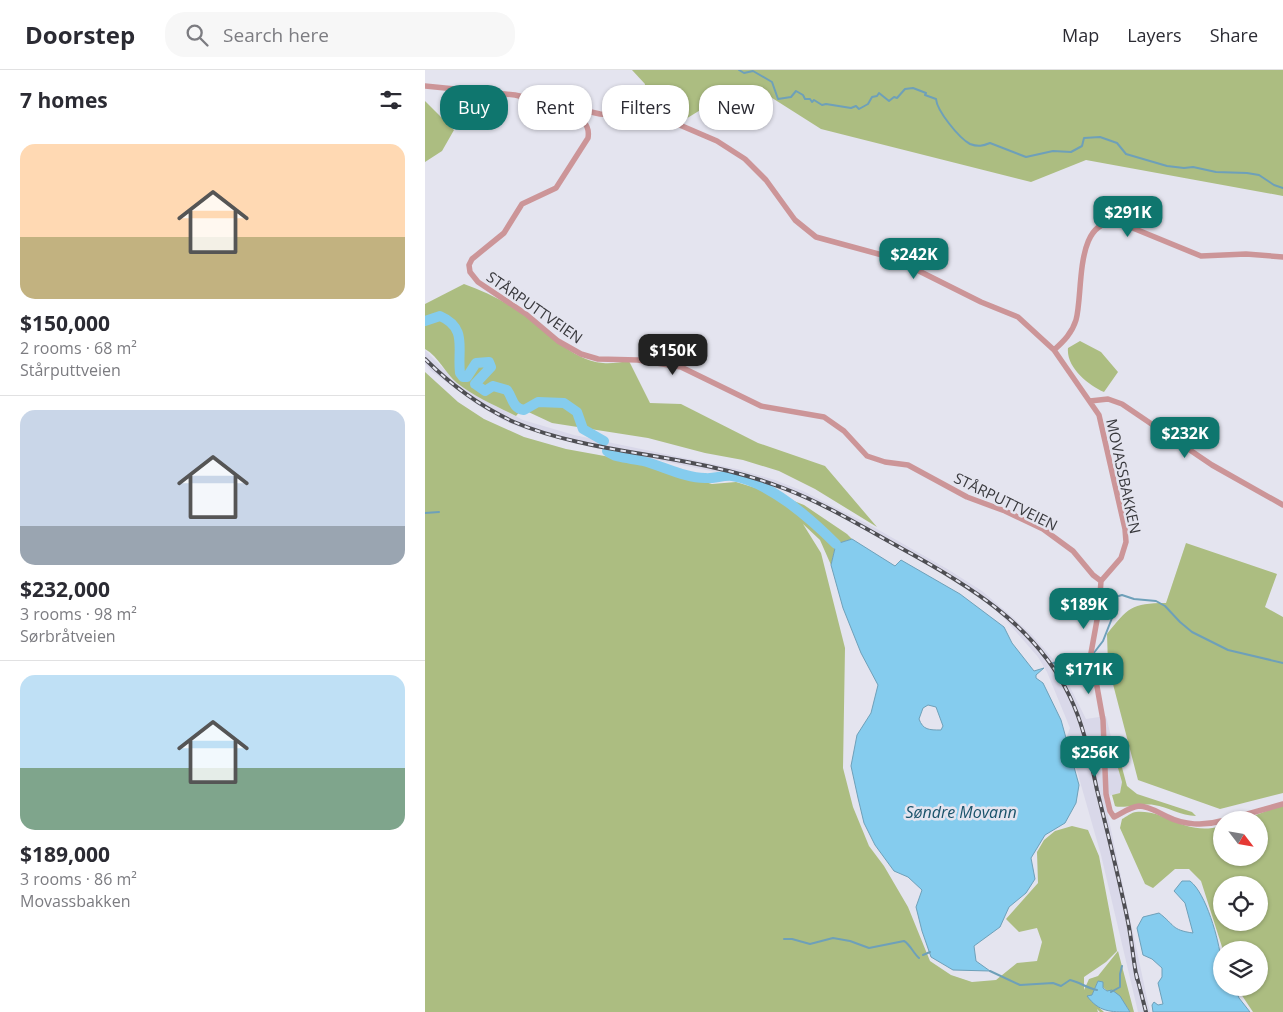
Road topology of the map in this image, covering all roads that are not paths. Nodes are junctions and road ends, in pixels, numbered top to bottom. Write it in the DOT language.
graph roads {
  1 [pos="425,86"];
  2 [pos="518,96"];
  3 [pos="592,112"];
  4 [pos="589,130"];
  5 [pos="1283,258"];
  6 [pos="1054,350"];
  7 [pos="1090,402"];
  8 [pos="1283,505"];
  9 [pos="1101,581"];
  10 [pos="1283,804"];
  11 [pos="1258,811"];
  12 [pos="1213,823"];
  1 -- 2 [label="street, MOVASSBAKKEN"];
  3 -- 6 [label="street, MOVASSBAKKEN"];
  4 -- 9 [label="street, STÅRPUTTVEIEN"];
  5 -- 6 [label="street"];
  6 -- 7 [label="street, MOVASSBAKKEN"];
  7 -- 8 [label="street"];
  7 -- 9 [label="street, MOVASSBAKKEN"];
  9 -- 12 [label="street"];
  10 -- 11 [label="street"];
}
